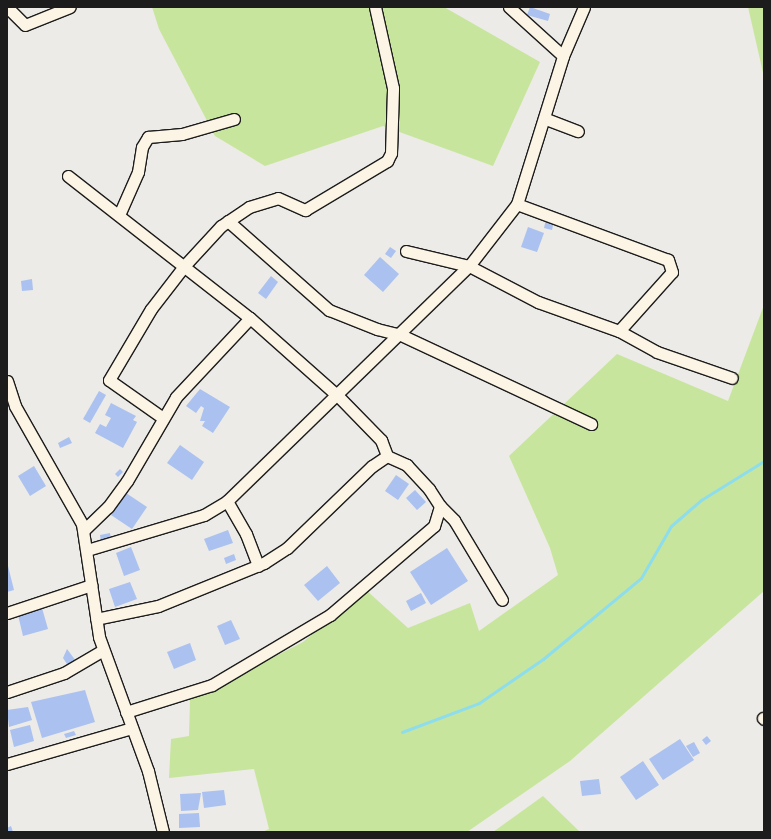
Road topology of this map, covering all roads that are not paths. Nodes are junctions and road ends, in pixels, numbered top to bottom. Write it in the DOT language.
graph roads {
  1 [pos="7,7"];
  2 [pos="70,7"];
  3 [pos="376,7"];
  4 [pos="509,7"];
  5 [pos="584,7"];
  6 [pos="563,56"];
  7 [pos="234,119"];
  8 [pos="546,119"];
  9 [pos="578,131"];
  10 [pos="68,176"];
  11 [pos="517,204"];
  12 [pos="119,215"];
  13 [pos="228,221"];
  14 [pos="406,251"];
  15 [pos="184,265"];
  16 [pos="469,266"];
  17 [pos="250,318"];
  18 [pos="619,330"];
  19 [pos="401,335"];
  20 [pos="732,378"];
  21 [pos="7,381"];
  22 [pos="338,396"];
  23 [pos="163,418"];
  24 [pos="591,424"];
  25 [pos="387,456"];
  26 [pos="227,501"];
  27 [pos="440,506"];
  28 [pos="84,530"];
  29 [pos="87,550"];
  30 [pos="258,566"];
  31 [pos="91,585"];
  32 [pos="502,600"];
  33 [pos="7,613"];
  34 [pos="96,619"];
  35 [pos="103,650"];
  36 [pos="7,692"];
  37 [pos="126,712"];
  38 [pos="132,728"];
  39 [pos="7,764"];
  40 [pos="163,832"];
  1 -- 2 [label="street"];
  3 -- 13 [label="street"];
  4 -- 6 [label="street"];
  5 -- 6 [label="street"];
  6 -- 8 [label="street"];
  7 -- 12 [label="street"];
  8 -- 9 [label="street"];
  8 -- 11 [label="street"];
  10 -- 12 [label="street"];
  11 -- 16 [label="street"];
  11 -- 18 [label="street"];
  12 -- 15 [label="street"];
  13 -- 15 [label="street"];
  13 -- 19 [label="street"];
  14 -- 16 [label="street"];
  15 -- 17 [label="street"];
  15 -- 23 [label="street"];
  16 -- 18 [label="street"];
  16 -- 19 [label="street"];
  17 -- 22 [label="street"];
  17 -- 23 [label="street"];
  18 -- 20 [label="street"];
  19 -- 22 [label="street"];
  19 -- 24 [label="street"];
  21 -- 28 [label="street"];
  22 -- 25 [label="street"];
  22 -- 26 [label="street"];
  23 -- 28 [label="street"];
  25 -- 27 [label="street"];
  25 -- 30 [label="street"];
  26 -- 29 [label="street"];
  26 -- 30 [label="street"];
  27 -- 32 [label="street"];
  27 -- 37 [label="street"];
  28 -- 29 [label="street"];
  29 -- 31 [label="street"];
  30 -- 34 [label="street"];
  31 -- 33 [label="street"];
  31 -- 34 [label="street"];
  34 -- 35 [label="street"];
  35 -- 36 [label="street"];
  35 -- 37 [label="street"];
  37 -- 38 [label="street"];
  38 -- 39 [label="street"];
  38 -- 40 [label="street"];
}
